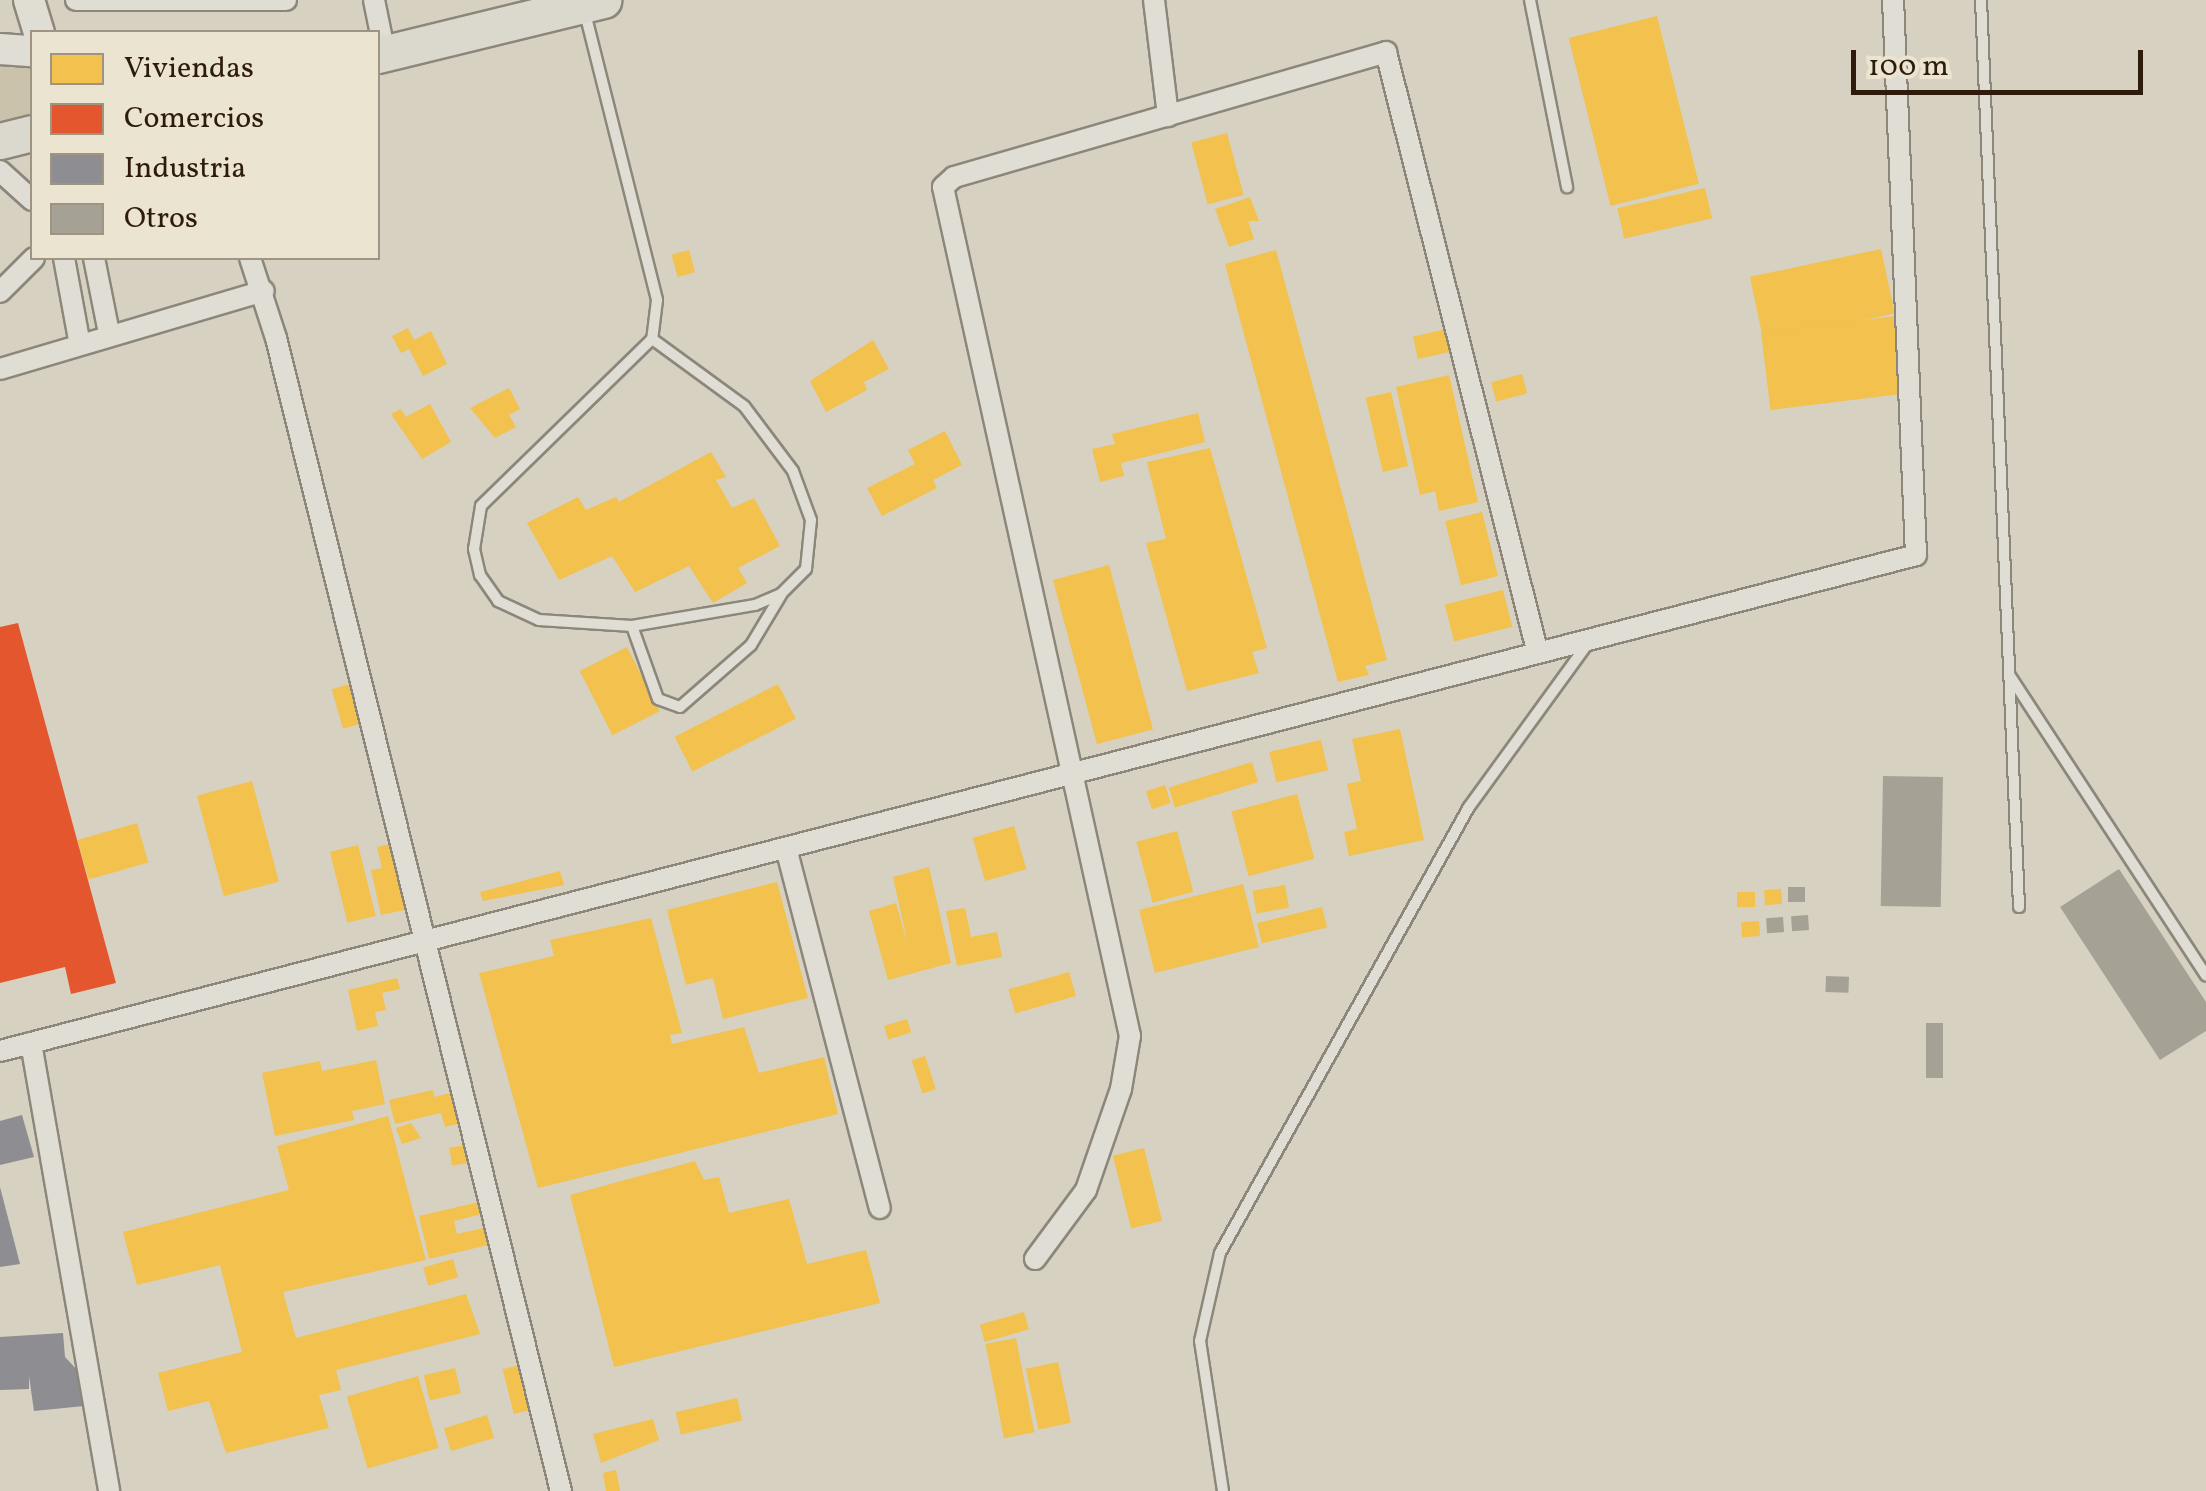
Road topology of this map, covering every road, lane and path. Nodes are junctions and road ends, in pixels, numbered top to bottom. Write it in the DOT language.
graph roads {
  1 [pos="29,0"];
  2 [pos="76,0"];
  3 [pos="286,0"];
  4 [pos="374,0"];
  5 [pos="1154,0"];
  6 [pos="1530,0"];
  7 [pos="1893,0"];
  8 [pos="1981,0"];
  9 [pos="593,3"];
  10 [pos="38,30"];
  11 [pos="378,30"];
  12 [pos="0,49"];
  13 [pos="30,52"];
  14 [pos="381,54"];
  15 [pos="1168,116"];
  16 [pos="30,134"];
  17 [pos="0,141"];
  18 [pos="30,150"];
  19 [pos="0,158"];
  20 [pos="0,172"];
  21 [pos="1567,187"];
  22 [pos="30,198"];
  23 [pos="32,260"];
  24 [pos="64,260"];
  25 [pos="94,260"];
  26 [pos="251,260"];
  27 [pos="0,292"];
  28 [pos="264,292"];
  29 [pos="109,333"];
  30 [pos="652,339"];
  31 [pos="80,345"];
  32 [pos="0,368"];
  33 [pos="781,594"];
  34 [pos="632,626"];
  35 [pos="1595,634"];
  36 [pos="1536,650"];
  37 [pos="2010,675"];
  38 [pos="1071,779"];
  39 [pos="786,848"];
  40 [pos="2020,907"];
  41 [pos="427,938"];
  42 [pos="2206,976"];
  43 [pos="32,1043"];
  44 [pos="0,1051"];
  45 [pos="880,1208"];
  46 [pos="1036,1258"];
  47 [pos="109,1491"];
  48 [pos="561,1491"];
  49 [pos="1222,1491"];
  1 -- 10 [label="main road"];
  2 -- 3 [label="street"];
  4 -- 11 [label="street"];
  5 -- 15 [label="street"];
  6 -- 21 [label="lane"];
  7 -- 35 [label="street"];
  8 -- 37 [label="lane"];
  9 -- 14 [label="highway"];
  9 -- 30 [label="lane"];
  12 -- 13 [label="main road"];
  15 -- 36 [label="street"];
  15 -- 38 [label="street"];
  16 -- 17 [label="highway"];
  18 -- 19 [label="highway"];
  20 -- 22 [label="street"];
  23 -- 27 [label="street"];
  24 -- 31 [label="street"];
  25 -- 29 [label="street"];
  26 -- 28 [label="street"];
  28 -- 29 [label="street"];
  28 -- 41 [label="street"];
  29 -- 31 [label="street"];
  30 -- 33 [label="lane"];
  30 -- 34 [label="lane"];
  31 -- 32 [label="street"];
  33 -- 34 [label="lane"];
  33 -- 34 [label="lane"];
  35 -- 36 [label="street"];
  35 -- 49 [label="lane"];
  36 -- 38 [label="street"];
  37 -- 40 [label="lane"];
  37 -- 42 [label="lane"];
  38 -- 39 [label="street"];
  38 -- 46 [label="street"];
  39 -- 41 [label="street"];
  39 -- 45 [label="street"];
  41 -- 43 [label="street"];
  41 -- 48 [label="street"];
  43 -- 44 [label="street"];
  43 -- 47 [label="street"];
}
